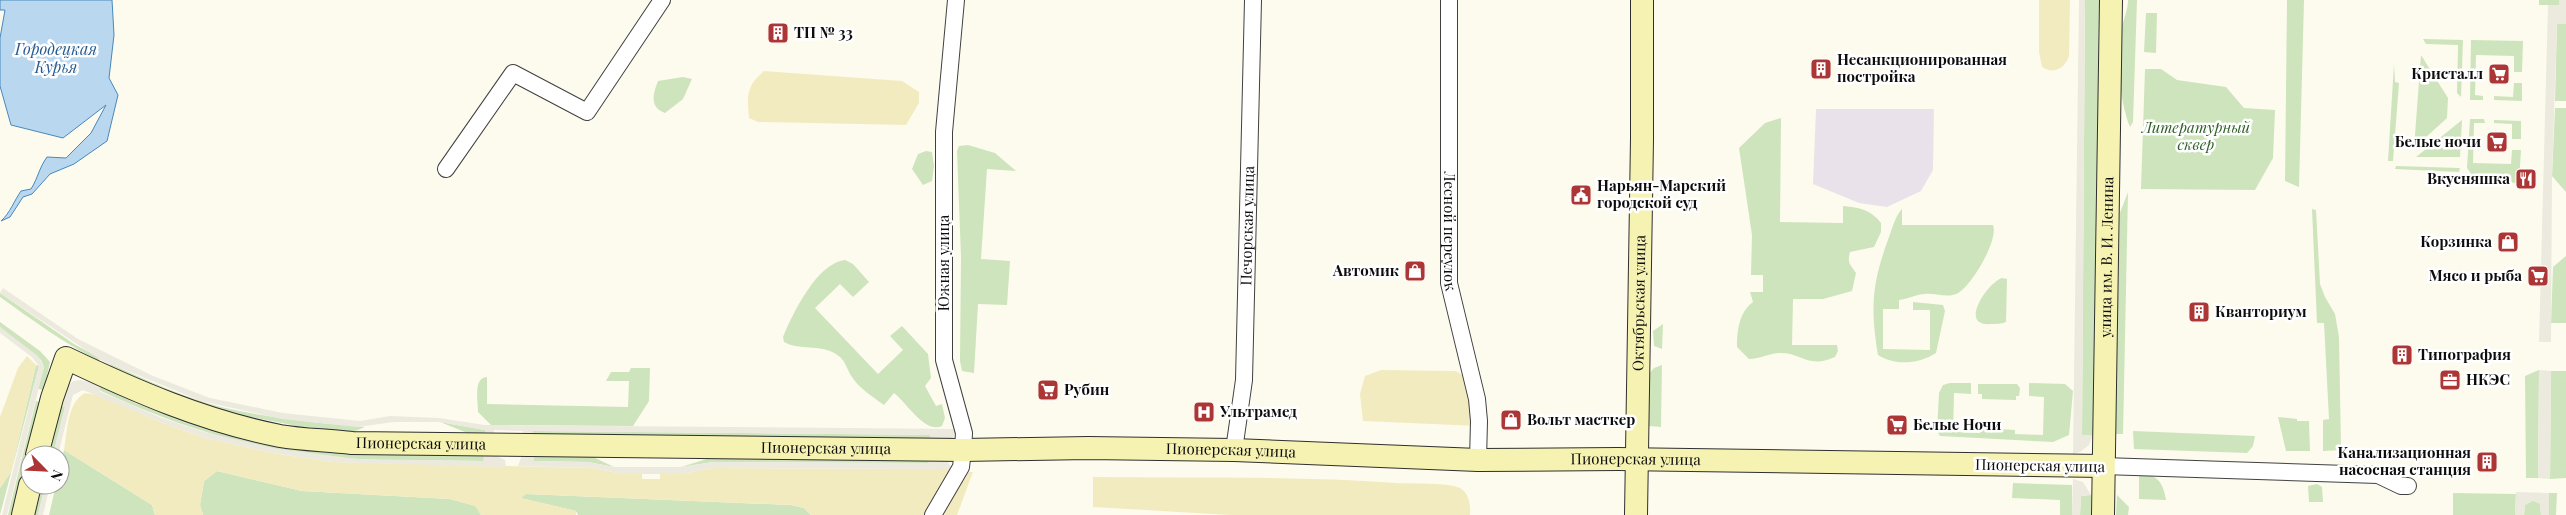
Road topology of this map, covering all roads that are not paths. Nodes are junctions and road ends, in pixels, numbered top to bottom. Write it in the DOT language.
graph roads {
  1 [pos="662,0"];
  2 [pos="956,0"];
  3 [pos="1253,0"];
  4 [pos="1449,0"];
  5 [pos="1642,0"];
  6 [pos="2111,0"];
  7 [pos="446,169"];
  8 [pos="40,445"];
  9 [pos="964,450"];
  10 [pos="1234,450"];
  11 [pos="1638,459"];
  12 [pos="1478,460"];
  13 [pos="2103,466"];
  14 [pos="2408,486"];
  15 [pos="27,495"];
  16 [pos="22,515"];
  17 [pos="932,515"];
  18 [pos="1636,515"];
  19 [pos="2103,515"];
  1 -- 7 [label="street"];
  2 -- 9 [label="street, Южная улица"];
  3 -- 10 [label="street, Печорская улица"];
  4 -- 12 [label="street, Лесной переулок"];
  5 -- 11 [label="street, Октябрьская улица"];
  6 -- 13 [label="street, улица им. В. И. Ленина"];
  8 -- 9 [label="street, Пионерская улица"];
  9 -- 10 [label="street, Пионерская улица"];
  9 -- 17 [label="street, Южная улица"];
  10 -- 12 [label="street, Пионерская улица"];
  11 -- 12 [label="street, Пионерская улица"];
  11 -- 13 [label="street, Пионерская улица"];
  11 -- 18 [label="street, Октябрьская улица"];
  13 -- 14 [label="street, Пионерская улица"];
  13 -- 19 [label="street, улица им. В. И. Ленина"];
  15 -- 16 [label="street"];
}
